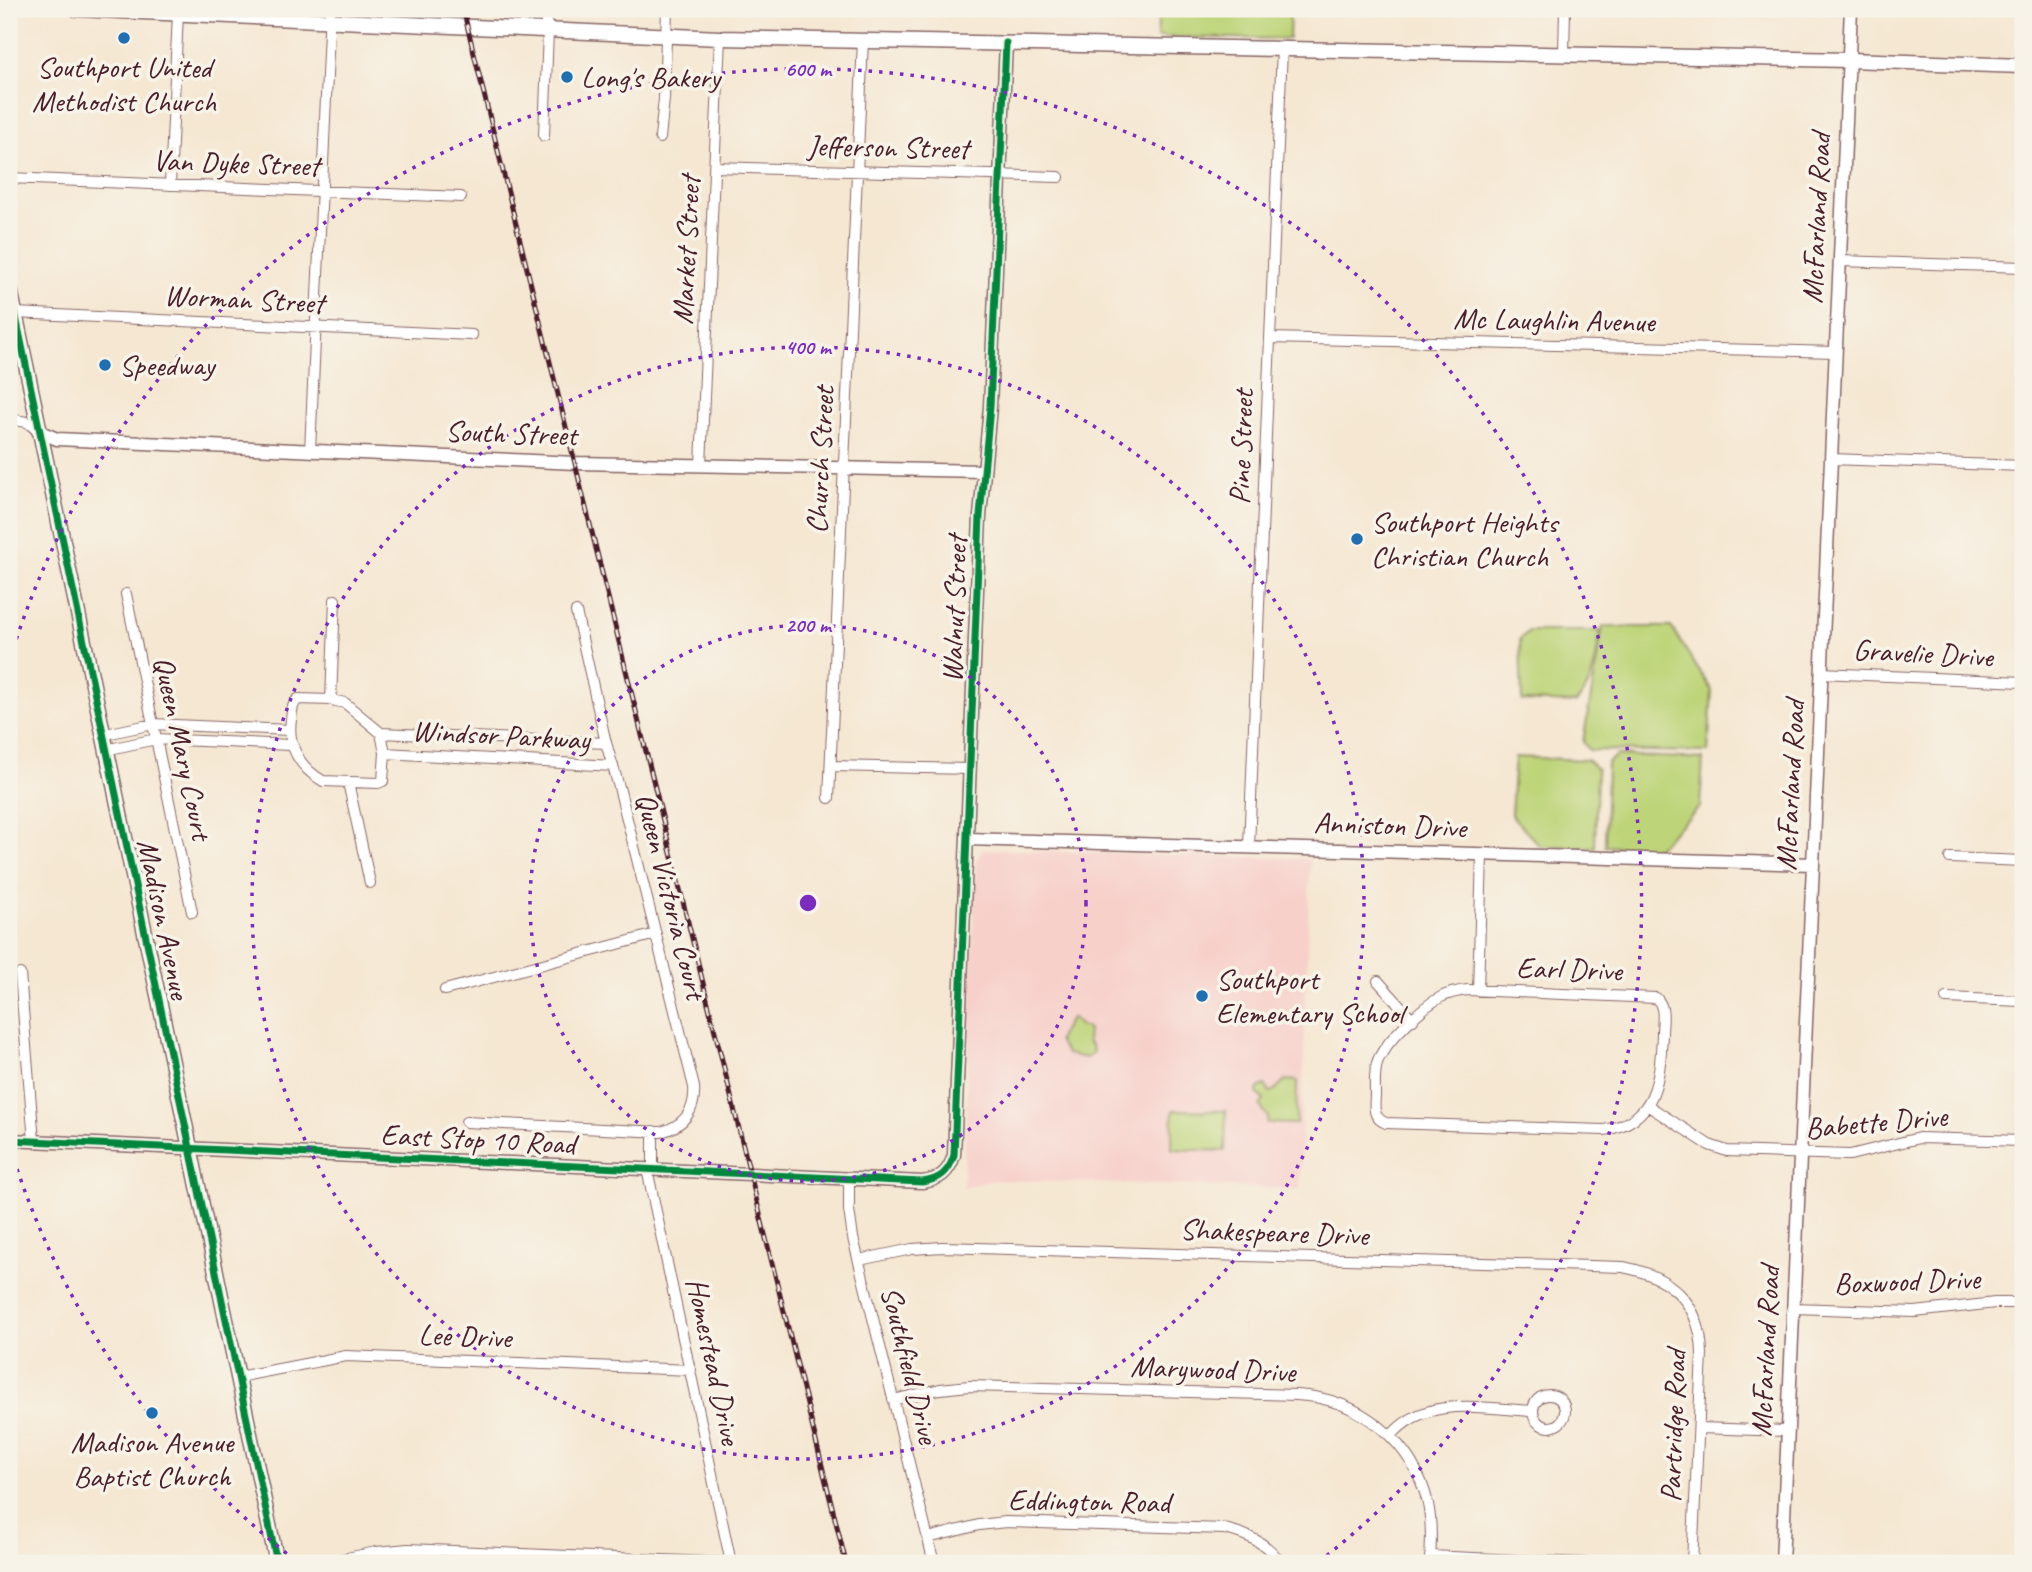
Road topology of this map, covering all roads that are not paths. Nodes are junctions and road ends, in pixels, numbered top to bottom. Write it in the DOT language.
graph roads {
  1 [pos="76,9"];
  2 [pos="543,9"];
  3 [pos="667,9"];
  4 [pos="1565,9"];
  5 [pos="1852,9"];
  6 [pos="178,13"];
  7 [pos="331,14"];
  8 [pos="548,30"];
  9 [pos="666,35"];
  10 [pos="720,38"];
  11 [pos="863,40"];
  12 [pos="1006,43"];
  13 [pos="1282,48"];
  14 [pos="1564,54"];
  15 [pos="1849,60"];
  16 [pos="2023,66"];
  17 [pos="544,136"];
  18 [pos="660,138"];
  19 [pos="715,167"];
  20 [pos="857,172"];
  21 [pos="1000,174"];
  22 [pos="1059,177"];
  23 [pos="9,178"];
  24 [pos="170,185"];
  25 [pos="322,191"];
  26 [pos="461,197"];
  27 [pos="1840,261"];
  28 [pos="2023,267"];
  29 [pos="9,284"];
  30 [pos="15,313"];
  31 [pos="316,327"];
  32 [pos="472,335"];
  33 [pos="1270,338"];
  34 [pos="1836,352"];
  35 [pos="9,419"];
  36 [pos="38,431"];
  37 [pos="310,451"];
  38 [pos="1831,459"];
  39 [pos="701,466"];
  40 [pos="2023,466"];
  41 [pos="844,468"];
  42 [pos="984,471"];
  43 [pos="126,594"];
  44 [pos="335,600"];
  45 [pos="576,612"];
  46 [pos="1821,673"];
  47 [pos="2023,682"];
  48 [pos="331,699"];
  49 [pos="153,724"];
  50 [pos="289,730"];
  51 [pos="382,733"];
  52 [pos="101,735"];
  53 [pos="156,739"];
  54 [pos="606,743"];
  55 [pos="291,745"];
  56 [pos="105,750"];
  57 [pos="385,753"];
  58 [pos="613,766"];
  59 [pos="831,766"];
  60 [pos="970,769"];
  61 [pos="348,782"];
  62 [pos="829,798"];
  63 [pos="967,839"];
  64 [pos="1249,847"];
  65 [pos="1482,854"];
  66 [pos="1950,858"];
  67 [pos="2023,861"];
  68 [pos="1813,864"];
  69 [pos="370,883"];
  70 [pos="192,912"];
  71 [pos="656,934"];
  72 [pos="20,974"];
  73 [pos="1378,981"];
  74 [pos="445,990"];
  75 [pos="1478,991"];
  76 [pos="1946,998"];
  77 [pos="2023,1001"];
  78 [pos="1413,1020"];
  79 [pos="1647,1105"];
  80 [pos="466,1122"];
  81 [pos="653,1131"];
  82 [pos="9,1140"];
  83 [pos="34,1141"];
  84 [pos="2023,1141"];
  85 [pos="191,1149"];
  86 [pos="1800,1153"];
  87 [pos="650,1169"];
  88 [pos="943,1175"];
  89 [pos="849,1178"];
  90 [pos="859,1260"];
  91 [pos="1681,1295"];
  92 [pos="2023,1304"];
  93 [pos="1793,1308"];
  94 [pos="691,1370"];
  95 [pos="238,1377"];
  96 [pos="892,1400"];
  97 [pos="1533,1411"];
  98 [pos="1699,1427"];
  99 [pos="1787,1431"];
  100 [pos="1391,1436"];
  101 [pos="928,1538"];
  102 [pos="1430,1560"];
  103 [pos="277,1563"];
  104 [pos="323,1563"];
  105 [pos="731,1563"];
  106 [pos="934,1563"];
  107 [pos="1281,1563"];
  108 [pos="1561,1563"];
  109 [pos="1586,1563"];
  110 [pos="1692,1563"];
  111 [pos="1782,1563"];
  1 -- 6 [label="main road"];
  2 -- 8 [label="street"];
  3 -- 9 [label="street"];
  4 -- 14 [label="street"];
  5 -- 15 [label="street, McFarland Road"];
  6 -- 7 [label="main road"];
  6 -- 24 [label="street"];
  7 -- 8 [label="main road"];
  7 -- 25 [label="street"];
  8 -- 9 [label="main road"];
  8 -- 17 [label="street"];
  9 -- 10 [label="main road"];
  9 -- 18 [label="street"];
  10 -- 11 [label="main road"];
  10 -- 19 [label="street, Market Street"];
  11 -- 12 [label="main road"];
  11 -- 20 [label="street, Church Street"];
  12 -- 13 [label="main road"];
  12 -- 21 [label="street, Walnut Street"];
  13 -- 14 [label="main road"];
  13 -- 33 [label="street, Pine Street"];
  14 -- 15 [label="main road"];
  15 -- 16 [label="main road"];
  15 -- 27 [label="street, McFarland Road"];
  19 -- 20 [label="street, Jefferson Street"];
  19 -- 39 [label="street, Market Street"];
  20 -- 21 [label="street, Jefferson Street"];
  20 -- 41 [label="street, Church Street"];
  21 -- 22 [label="street, Jefferson Street"];
  21 -- 42 [label="street, Walnut Street"];
  23 -- 24 [label="street, Van Dyke Street"];
  24 -- 25 [label="street, Van Dyke Street"];
  25 -- 26 [label="street, Van Dyke Street"];
  25 -- 31 [label="street"];
  27 -- 28 [label="street"];
  27 -- 34 [label="street, McFarland Road"];
  29 -- 30 [label="main road, Madison Avenue"];
  30 -- 31 [label="street, Worman Street"];
  30 -- 36 [label="main road, Madison Avenue"];
  31 -- 32 [label="street, Worman Street"];
  31 -- 37 [label="street"];
  33 -- 34 [label="street, Mc Laughlin Avenue"];
  33 -- 64 [label="street, Pine Street"];
  34 -- 38 [label="street, McFarland Road"];
  35 -- 36 [label="street"];
  36 -- 37 [label="street, South Street"];
  36 -- 52 [label="main road, Madison Avenue"];
  37 -- 39 [label="street, South Street"];
  38 -- 40 [label="street"];
  38 -- 46 [label="street, McFarland Road"];
  39 -- 41 [label="street, South Street"];
  41 -- 42 [label="street, South Street"];
  41 -- 59 [label="street, Church Street"];
  42 -- 60 [label="street, Walnut Street"];
  43 -- 49 [label="street, Queen Mary Court"];
  44 -- 48 [label="street"];
  45 -- 54 [label="street, Queen Victoria Court"];
  46 -- 47 [label="street, Gravelie Drive"];
  46 -- 68 [label="street, McFarland Road"];
  48 -- 50 [label="street, Windsor Parkway"];
  48 -- 51 [label="street, Windsor Parkway"];
  49 -- 50 [label="street"];
  49 -- 52 [label="street"];
  49 -- 53 [label="street, Queen Mary Court"];
  50 -- 55 [label="street, Windsor Parkway"];
  51 -- 54 [label="street, Windsor Parkway"];
  51 -- 57 [label="street, Windsor Parkway"];
  52 -- 56 [label="main road, Madison Avenue"];
  53 -- 55 [label="street"];
  53 -- 56 [label="street"];
  53 -- 70 [label="street, Queen Mary Court"];
  54 -- 58 [label="street, Queen Victoria Court"];
  55 -- 61 [label="street, Windsor Parkway"];
  56 -- 85 [label="main road, Madison Avenue"];
  57 -- 58 [label="street, Windsor Parkway"];
  57 -- 61 [label="street, Windsor Parkway"];
  58 -- 71 [label="street, Queen Victoria Court"];
  59 -- 60 [label="street"];
  59 -- 62 [label="street, Church Street"];
  60 -- 63 [label="street, Walnut Street"];
  61 -- 69 [label="street"];
  63 -- 64 [label="street, Anniston Drive"];
  63 -- 88 [label="street, Walnut Street"];
  64 -- 65 [label="street, Anniston Drive"];
  65 -- 68 [label="street, Anniston Drive"];
  65 -- 75 [label="street"];
  66 -- 67 [label="street"];
  68 -- 86 [label="street, McFarland Road"];
  71 -- 74 [label="street"];
  71 -- 81 [label="street, Queen Victoria Court"];
  72 -- 83 [label="street"];
  73 -- 78 [label="street"];
  75 -- 78 [label="street, Earl Drive"];
  75 -- 79 [label="street, Earl Drive"];
  76 -- 77 [label="street"];
  78 -- 79 [label="street, Earl Drive"];
  79 -- 86 [label="street, Babette Drive"];
  80 -- 81 [label="street"];
  81 -- 87 [label="street"];
  82 -- 83 [label="street, East Stop 10 Road"];
  83 -- 85 [label="street, East Stop 10 Road"];
  84 -- 86 [label="street, Babette Drive"];
  85 -- 87 [label="street, East Stop 10 Road"];
  85 -- 95 [label="main road, Madison Avenue"];
  86 -- 93 [label="street, McFarland Road"];
  87 -- 89 [label="street, East Stop 10 Road"];
  87 -- 94 [label="street, Homestead Drive"];
  88 -- 89 [label="street, East Stop 10 Road"];
  89 -- 90 [label="street, Southfield Drive"];
  90 -- 91 [label="street, Shakespeare Drive"];
  90 -- 96 [label="street, Southfield Drive"];
  91 -- 98 [label="street, Partridge Road"];
  92 -- 93 [label="street, Boxwood Drive"];
  93 -- 99 [label="street, McFarland Road"];
  94 -- 95 [label="street, Lee Drive"];
  94 -- 105 [label="street, Homestead Drive"];
  95 -- 103 [label="main road, Madison Avenue"];
  96 -- 100 [label="street, Marywood Drive"];
  96 -- 101 [label="street, Southfield Drive"];
  97 -- 100 [label="street"];
  98 -- 99 [label="street"];
  98 -- 110 [label="street, Partridge Road"];
  99 -- 111 [label="street, McFarland Road"];
  100 -- 102 [label="street, Marywood Drive"];
  101 -- 106 [label="street, Southfield Drive"];
  101 -- 107 [label="street, Eddington Road"];
  102 -- 108 [label="street"];
  104 -- 105 [label="street"];
  108 -- 109 [label="street"];
}
